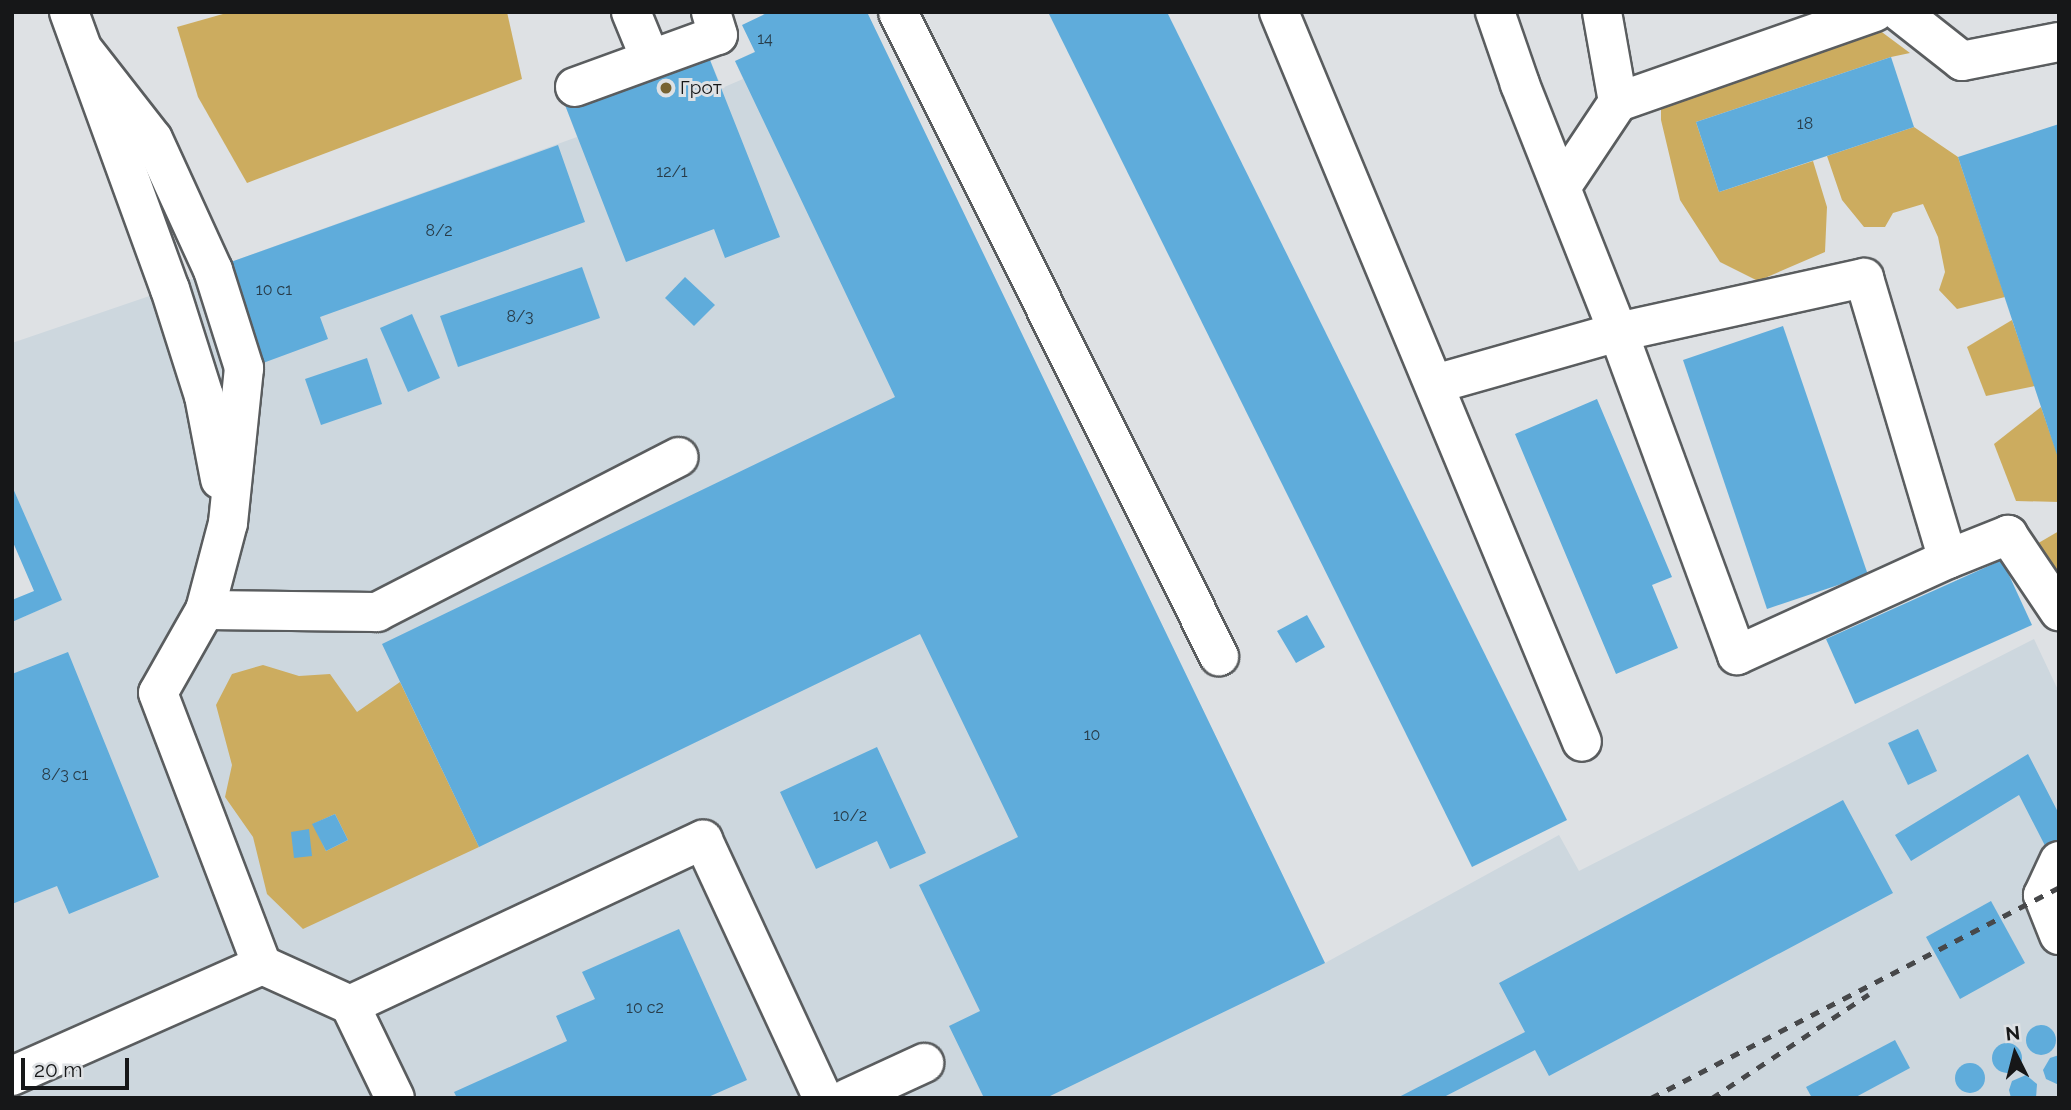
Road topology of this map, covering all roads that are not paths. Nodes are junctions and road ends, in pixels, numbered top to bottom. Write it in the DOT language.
graph roads {
  1 [pos="69,12"];
  2 [pos="631,12"];
  3 [pos="711,12"];
  4 [pos="898,12"];
  5 [pos="1279,12"];
  6 [pos="1495,12"];
  7 [pos="1602,12"];
  8 [pos="1875,12"];
  9 [pos="1900,12"];
  10 [pos="2059,42"];
  11 [pos="650,58"];
  12 [pos="575,87"];
  13 [pos="1618,102"];
  14 [pos="1562,186"];
  15 [pos="1618,332"];
  16 [pos="1435,384"];
  17 [pos="678,457"];
  18 [pos="1948,559"];
  19 [pos="205,610"];
  20 [pos="2059,611"];
  21 [pos="1219,656"];
  22 [pos="1582,742"];
  23 [pos="2059,861"];
  24 [pos="2059,935"];
  25 [pos="262,965"];
  26 [pos="350,1005"];
  27 [pos="924,1063"];
  28 [pos="12,1076"];
  29 [pos="395,1098"];
  30 [pos="823,1098"];
  31 [pos="848,1098"];
  1 -- 19 [label="lane"];
  2 -- 11 [label="lane"];
  3 -- 11 [label="lane"];
  4 -- 21 [label="lane"];
  5 -- 16 [label="lane"];
  6 -- 14 [label="lane"];
  7 -- 13 [label="lane"];
  8 -- 13 [label="lane"];
  9 -- 10 [label="lane"];
  11 -- 12 [label="lane"];
  13 -- 14 [label="lane"];
  14 -- 15 [label="lane"];
  15 -- 16 [label="lane"];
  15 -- 18 [label="lane"];
  15 -- 18 [label="lane"];
  16 -- 22 [label="lane"];
  17 -- 19 [label="lane"];
  18 -- 20 [label="lane"];
  19 -- 25 [label="lane"];
  23 -- 24 [label="lane"];
  25 -- 26 [label="lane"];
  25 -- 28 [label="lane"];
  26 -- 29 [label="lane"];
  26 -- 30 [label="lane"];
  27 -- 31 [label="lane"];
}
